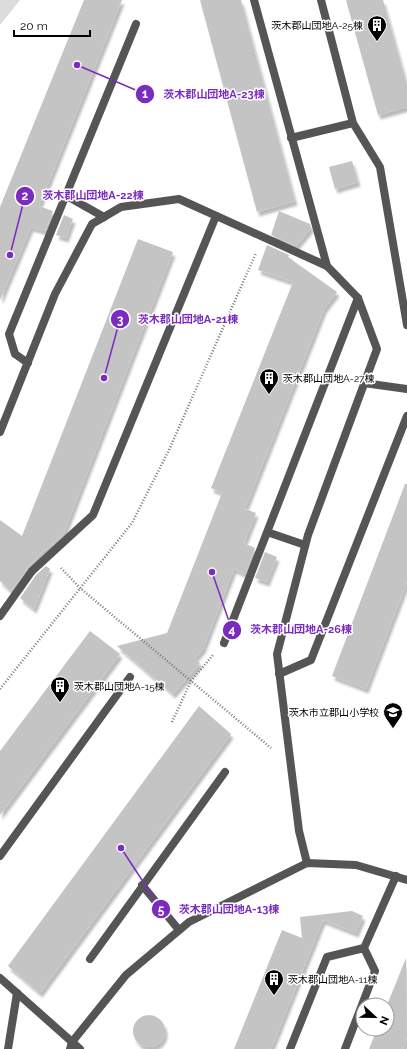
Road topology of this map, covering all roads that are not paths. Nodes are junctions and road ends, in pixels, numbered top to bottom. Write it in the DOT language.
graph roads {
  1 [pos="254,0"];
  2 [pos="321,0"];
  3 [pos="136,24"];
  4 [pos="353,123"];
  5 [pos="291,138"];
  6 [pos="66,195"];
  7 [pos="216,216"];
  8 [pos="104,217"];
  9 [pos="327,266"];
  10 [pos="358,298"];
  11 [pos="407,325"];
  12 [pos="28,363"];
  13 [pos="364,383"];
  14 [pos="407,389"];
  15 [pos="407,416"];
  16 [pos="0,432"];
  17 [pos="267,532"];
  18 [pos="305,545"];
  19 [pos="0,616"];
  20 [pos="224,643"];
  21 [pos="279,674"];
  22 [pos="130,677"];
  23 [pos="225,772"];
  24 [pos="0,856"];
  25 [pos="307,863"];
  26 [pos="396,876"];
  27 [pos="407,880"];
  28 [pos="142,886"];
  29 [pos="179,930"];
  30 [pos="364,948"];
  31 [pos="90,959"];
  32 [pos="0,978"];
  33 [pos="17,993"];
  34 [pos="71,1046"];
  35 [pos="8,1049"];
  36 [pos="80,1049"];
  37 [pos="290,1049"];
  38 [pos="345,1049"];
  1 -- 5 [label="street"];
  2 -- 4 [label="street"];
  3 -- 6 [label="street"];
  4 -- 5 [label="street"];
  4 -- 11 [label="street"];
  5 -- 9 [label="street"];
  6 -- 8 [label="street"];
  6 -- 12 [label="street"];
  7 -- 8 [label="street"];
  7 -- 9 [label="street"];
  7 -- 19 [label="street"];
  8 -- 12 [label="street"];
  9 -- 10 [label="street"];
  10 -- 13 [label="street"];
  10 -- 17 [label="street"];
  12 -- 16 [label="street"];
  13 -- 14 [label="street"];
  13 -- 18 [label="street"];
  15 -- 21 [label="street"];
  17 -- 18 [label="street"];
  17 -- 20 [label="street"];
  18 -- 21 [label="street"];
  21 -- 25 [label="street"];
  22 -- 24 [label="street"];
  23 -- 28 [label="street"];
  25 -- 26 [label="street"];
  25 -- 29 [label="street"];
  26 -- 27 [label="street"];
  26 -- 30 [label="street"];
  28 -- 29 [label="street"];
  28 -- 31 [label="street"];
  29 -- 34 [label="street"];
  30 -- 37 [label="street"];
  30 -- 38 [label="street"];
  32 -- 33 [label="street"];
  33 -- 34 [label="street"];
  33 -- 35 [label="street"];
  34 -- 36 [label="street"];
}
